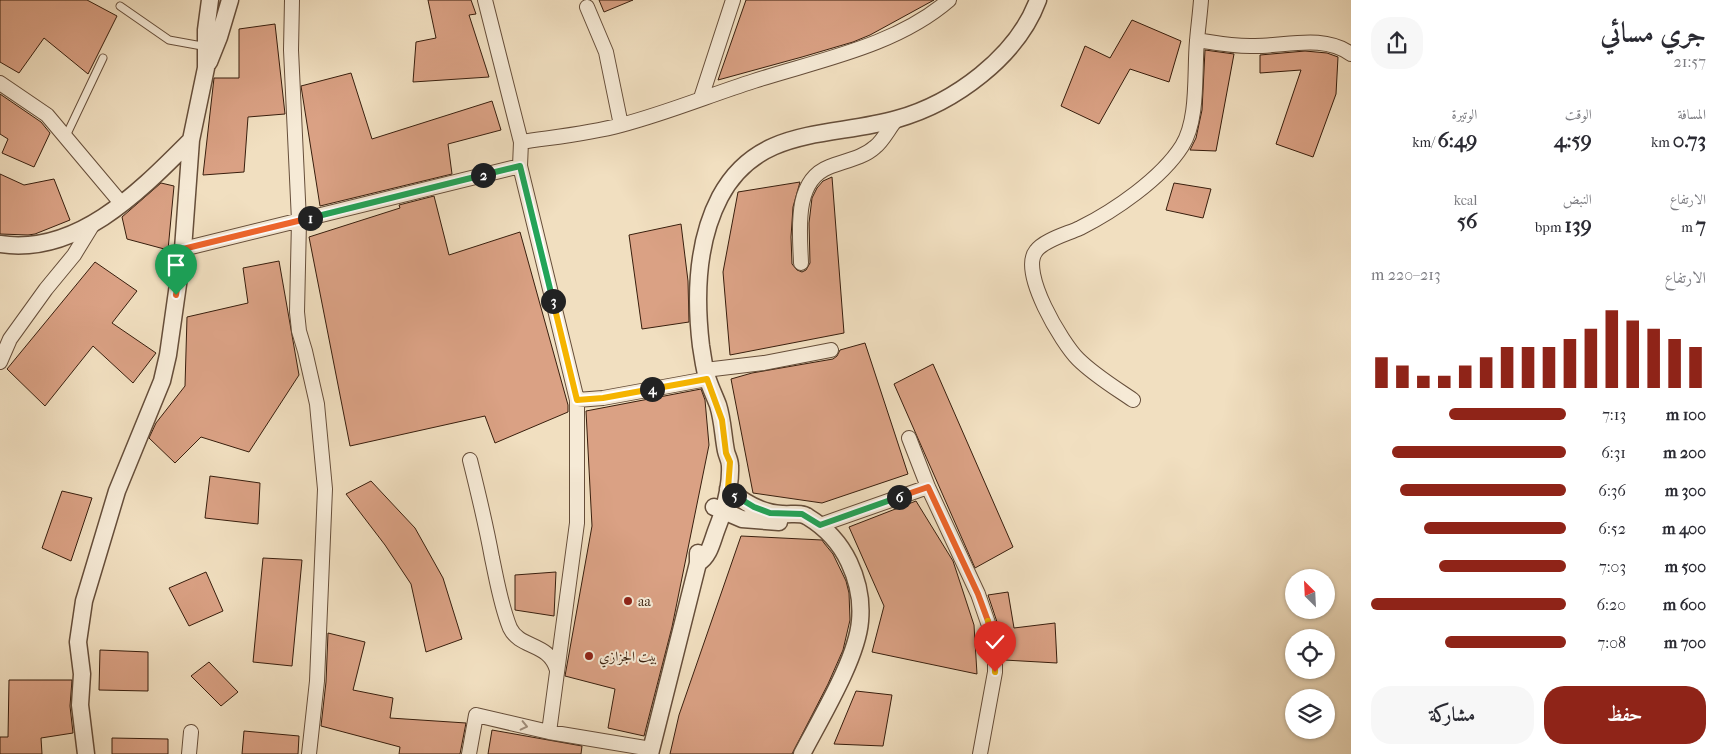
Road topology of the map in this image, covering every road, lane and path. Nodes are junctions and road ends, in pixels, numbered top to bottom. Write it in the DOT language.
graph roads {
  1 [pos="210,0"];
  2 [pos="230,0"];
  3 [pos="292,0"];
  4 [pos="485,0"];
  5 [pos="733,0"];
  6 [pos="949,0"];
  7 [pos="1038,0"];
  8 [pos="1201,0"];
  9 [pos="120,6"];
  10 [pos="587,7"];
  11 [pos="1197,40"];
  12 [pos="206,45"];
  13 [pos="1351,54"];
  14 [pos="103,58"];
  15 [pos="206,68"];
  16 [pos="0,83"];
  17 [pos="701,98"];
  18 [pos="896,120"];
  19 [pos="621,125"];
  20 [pos="66,136"];
  21 [pos="191,140"];
  22 [pos="521,142"];
  23 [pos="520,166"];
  24 [pos="121,203"];
  25 [pos="299,221"];
  26 [pos="93,224"];
  27 [pos="0,244"];
  28 [pos="183,249"];
  29 [pos="801,263"];
  30 [pos="832,350"];
  31 [pos="0,362"];
  32 [pos="706,375"];
  33 [pos="577,400"];
  34 [pos="1133,400"];
  35 [pos="909,438"];
  36 [pos="726,453"];
  37 [pos="470,460"];
  38 [pos="928,487"];
  39 [pos="728,489"];
  40 [pos="718,509"];
  41 [pos="815,522"];
  42 [pos="558,671"];
  43 [pos="191,732"];
  44 [pos="549,732"];
  45 [pos="650,752"];
  46 [pos="86,754"];
  47 [pos="189,754"];
  48 [pos="308,754"];
  49 [pos="469,754"];
  50 [pos="802,754"];
  51 [pos="980,754"];
  1 -- 12 [label="street"];
  2 -- 15 [label="street"];
  3 -- 25 [label="street"];
  4 -- 22 [label="street"];
  5 -- 17 [label="street"];
  6 -- 17 [label="street"];
  7 -- 18 [label="street"];
  8 -- 11 [label="street"];
  9 -- 12 [label="lane"];
  10 -- 19 [label="street"];
  11 -- 13 [label="street"];
  11 -- 34 [label="street"];
  12 -- 15 [label="street"];
  14 -- 20 [label="lane"];
  15 -- 21 [label="street"];
  16 -- 20 [label="street"];
  17 -- 19 [label="street"];
  18 -- 29 [label="street"];
  18 -- 32 [label="street"];
  19 -- 22 [label="street"];
  20 -- 24 [label="street"];
  21 -- 24 [label="street"];
  21 -- 28 [label="street"];
  22 -- 23 [label="street"];
  23 -- 25 [label="street"];
  23 -- 33 [label="street"];
  24 -- 26 [label="street"];
  25 -- 28 [label="street"];
  25 -- 48 [label="street"];
  26 -- 27 [label="street"];
  26 -- 31 [label="street"];
  28 -- 46 [label="street"];
  30 -- 32 [label="street"];
  32 -- 33 [label="street"];
  32 -- 36 [label="street"];
  33 -- 42 [label="street"];
  35 -- 38 [label="street"];
  36 -- 39 [label="street"];
  36 -- 40 [label="street"];
  37 -- 42 [label="street"];
  38 -- 41 [label="street"];
  38 -- 51 [label="street"];
  39 -- 40 [label="street"];
  39 -- 41 [label="street"];
  40 -- 41 [label="street"];
  40 -- 45 [label="street"];
  41 -- 50 [label="street"];
  42 -- 44 [label="street"];
  43 -- 47 [label="street"];
  44 -- 45 [label="street"];
  49 -- 44 [label="street, one-way"];
}
